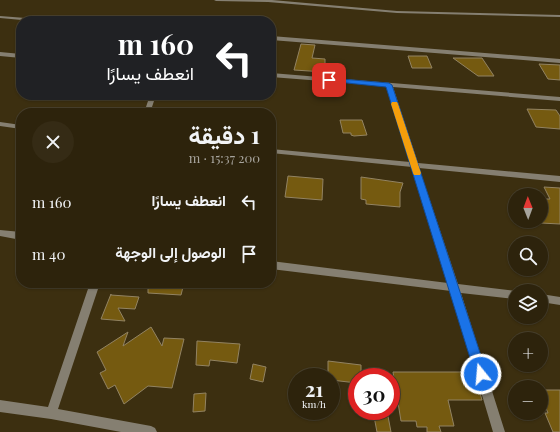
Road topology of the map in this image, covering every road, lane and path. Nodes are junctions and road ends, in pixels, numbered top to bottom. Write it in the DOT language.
graph roads {
  1 [pos="216,0"];
  2 [pos="560,16"];
  3 [pos="0,17"];
  4 [pos="16,18"];
  5 [pos="276,38"];
  6 [pos="0,54"];
  7 [pos="16,56"];
  8 [pos="560,61"];
  9 [pos="276,75"];
  10 [pos="389,85"];
  11 [pos="560,98"];
  12 [pos="0,124"];
  13 [pos="16,126"];
  14 [pos="276,152"];
  15 [pos="414,165"];
  16 [pos="560,179"];
  17 [pos="0,233"];
  18 [pos="16,235"];
  19 [pos="276,266"];
  20 [pos="454,286"];
  21 [pos="93,288"];
  22 [pos="508,294"];
  23 [pos="548,299"];
  24 [pos="560,301"];
  25 [pos="0,406"];
  26 [pos="51,413"];
  27 [pos="151,432"];
  28 [pos="499,432"];
  1 -- 2 [label="street"];
  3 -- 4 [label="street"];
  5 -- 8 [label="street"];
  6 -- 7 [label="street"];
  9 -- 10 [label="street"];
  10 -- 11 [label="street"];
  10 -- 15 [label="street"];
  12 -- 13 [label="street"];
  14 -- 15 [label="street"];
  15 -- 16 [label="street"];
  15 -- 20 [label="street"];
  17 -- 18 [label="street"];
  19 -- 20 [label="street"];
  20 -- 22 [label="street"];
  20 -- 28 [label="street"];
  21 -- 26 [label="street"];
  23 -- 24 [label="street"];
  25 -- 26 [label="street"];
  26 -- 27 [label="street"];
}
